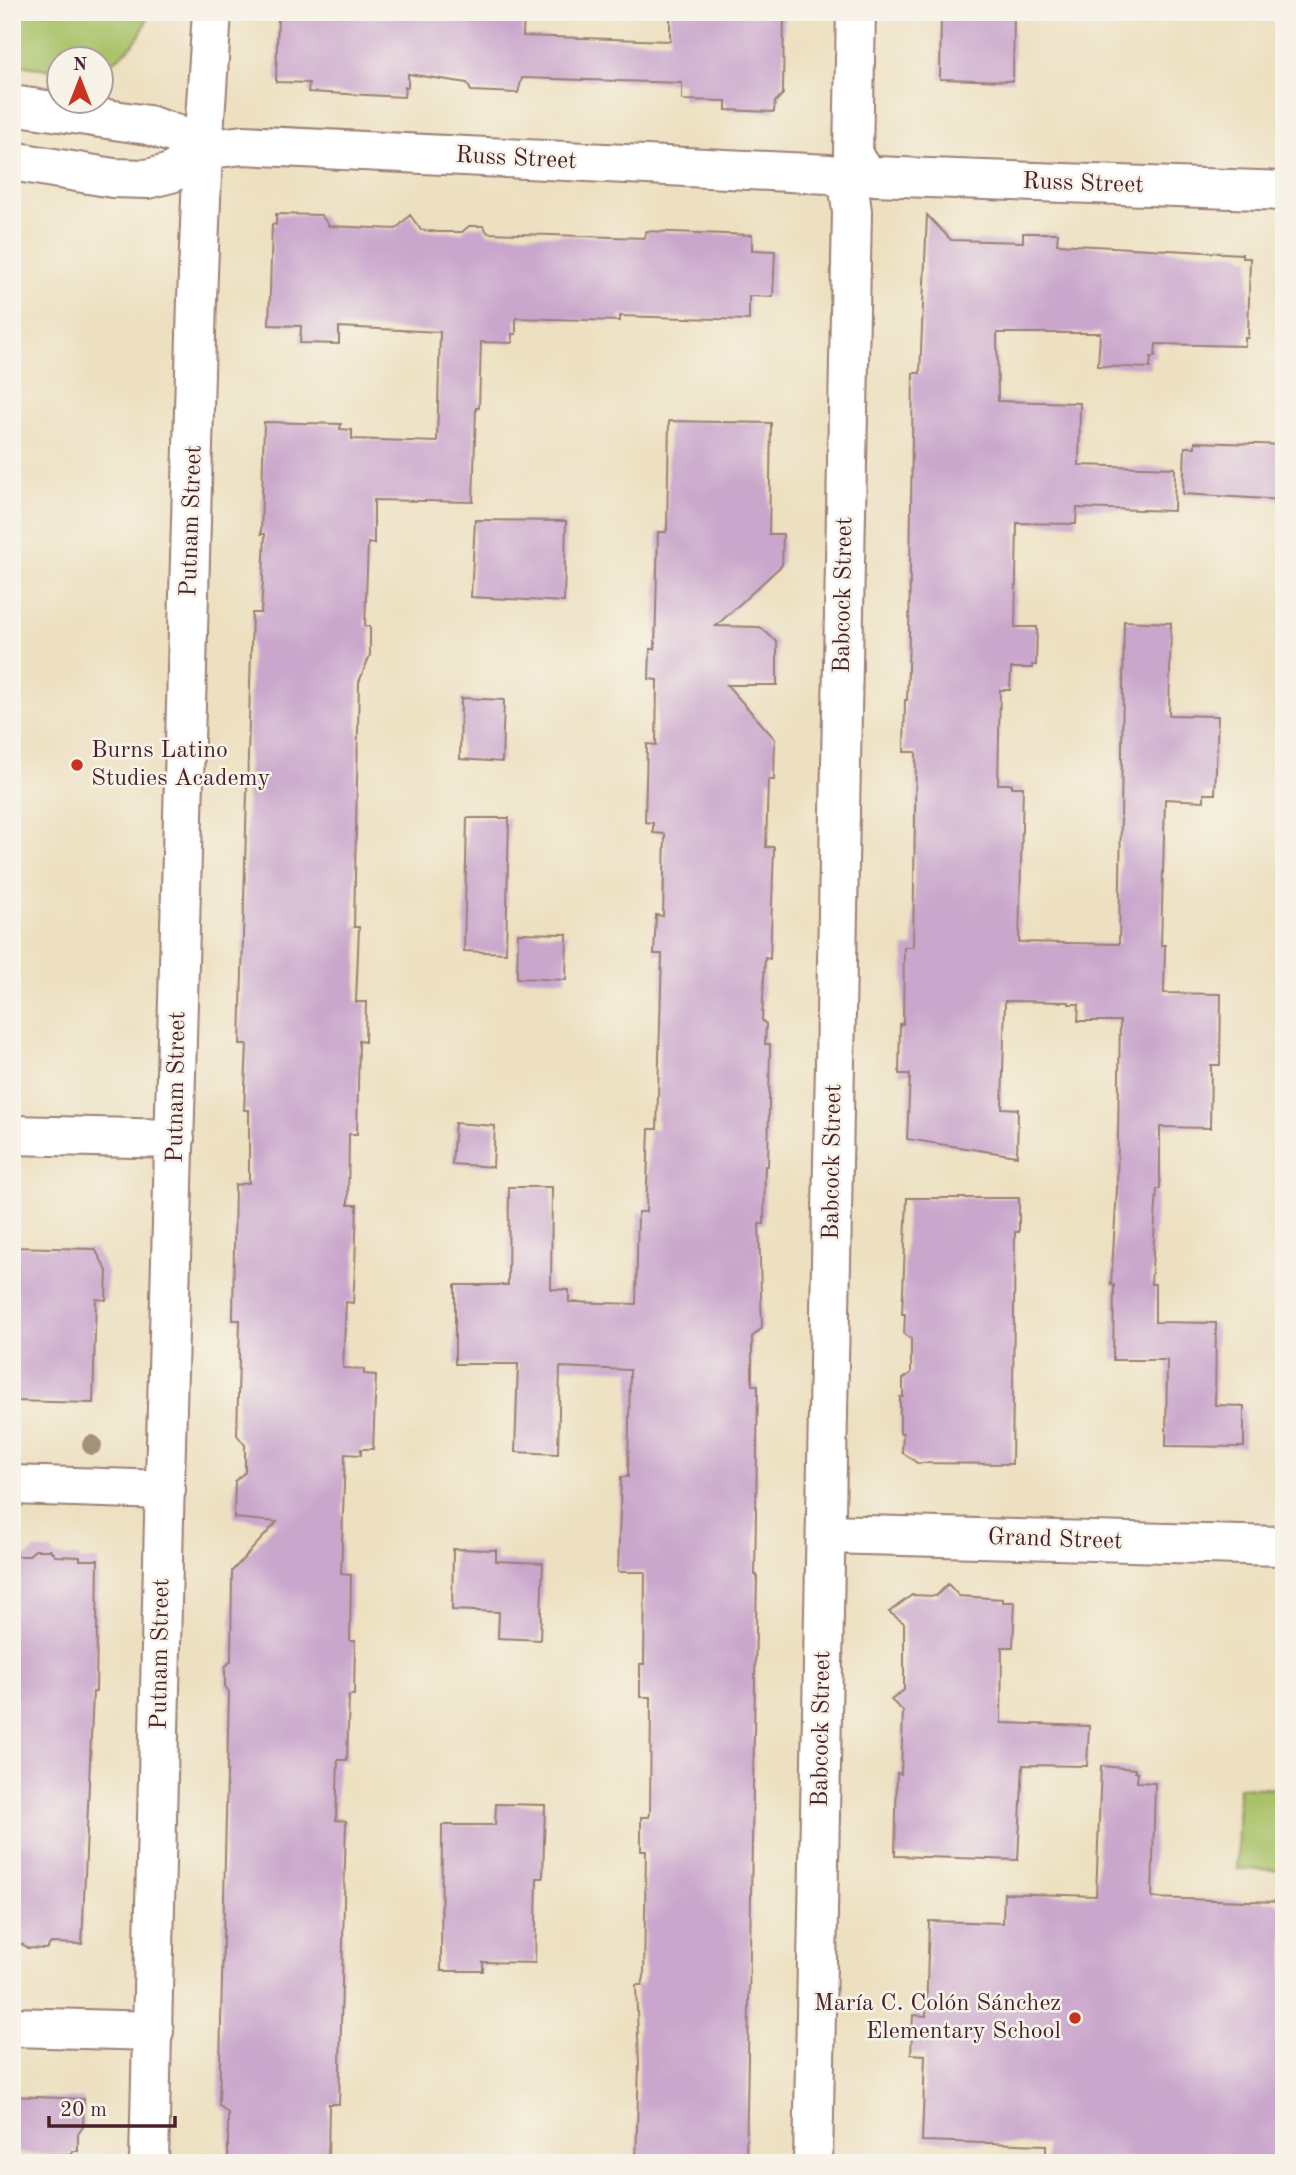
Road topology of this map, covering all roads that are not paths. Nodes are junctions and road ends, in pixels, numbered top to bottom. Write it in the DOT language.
graph roads {
  1 [pos="212,12"];
  2 [pos="856,12"];
  3 [pos="12,104"];
  4 [pos="203,150"];
  5 [pos="12,161"];
  6 [pos="841,164"];
  7 [pos="1284,191"];
  8 [pos="12,1135"];
  9 [pos="176,1139"];
  10 [pos="12,1485"];
  11 [pos="166,1490"];
  12 [pos="826,1534"];
  13 [pos="1284,1546"];
  14 [pos="12,2028"];
  15 [pos="153,2031"];
  16 [pos="149,2163"];
  17 [pos="813,2163"];
  1 -- 4 [label="street, Putnam Street"];
  2 -- 6 [label="street"];
  3 -- 4 [label="street"];
  4 -- 5 [label="street, Russ Street"];
  4 -- 6 [label="street, Russ Street"];
  4 -- 9 [label="street, Putnam Street"];
  6 -- 7 [label="street, Russ Street"];
  6 -- 12 [label="street, Babcock Street"];
  8 -- 9 [label="street"];
  9 -- 11 [label="street, Putnam Street"];
  10 -- 11 [label="street"];
  11 -- 15 [label="street, Putnam Street"];
  12 -- 13 [label="street, Grand Street"];
  12 -- 17 [label="street, Babcock Street"];
  14 -- 15 [label="street"];
  15 -- 16 [label="street, Putnam Street"];
}
